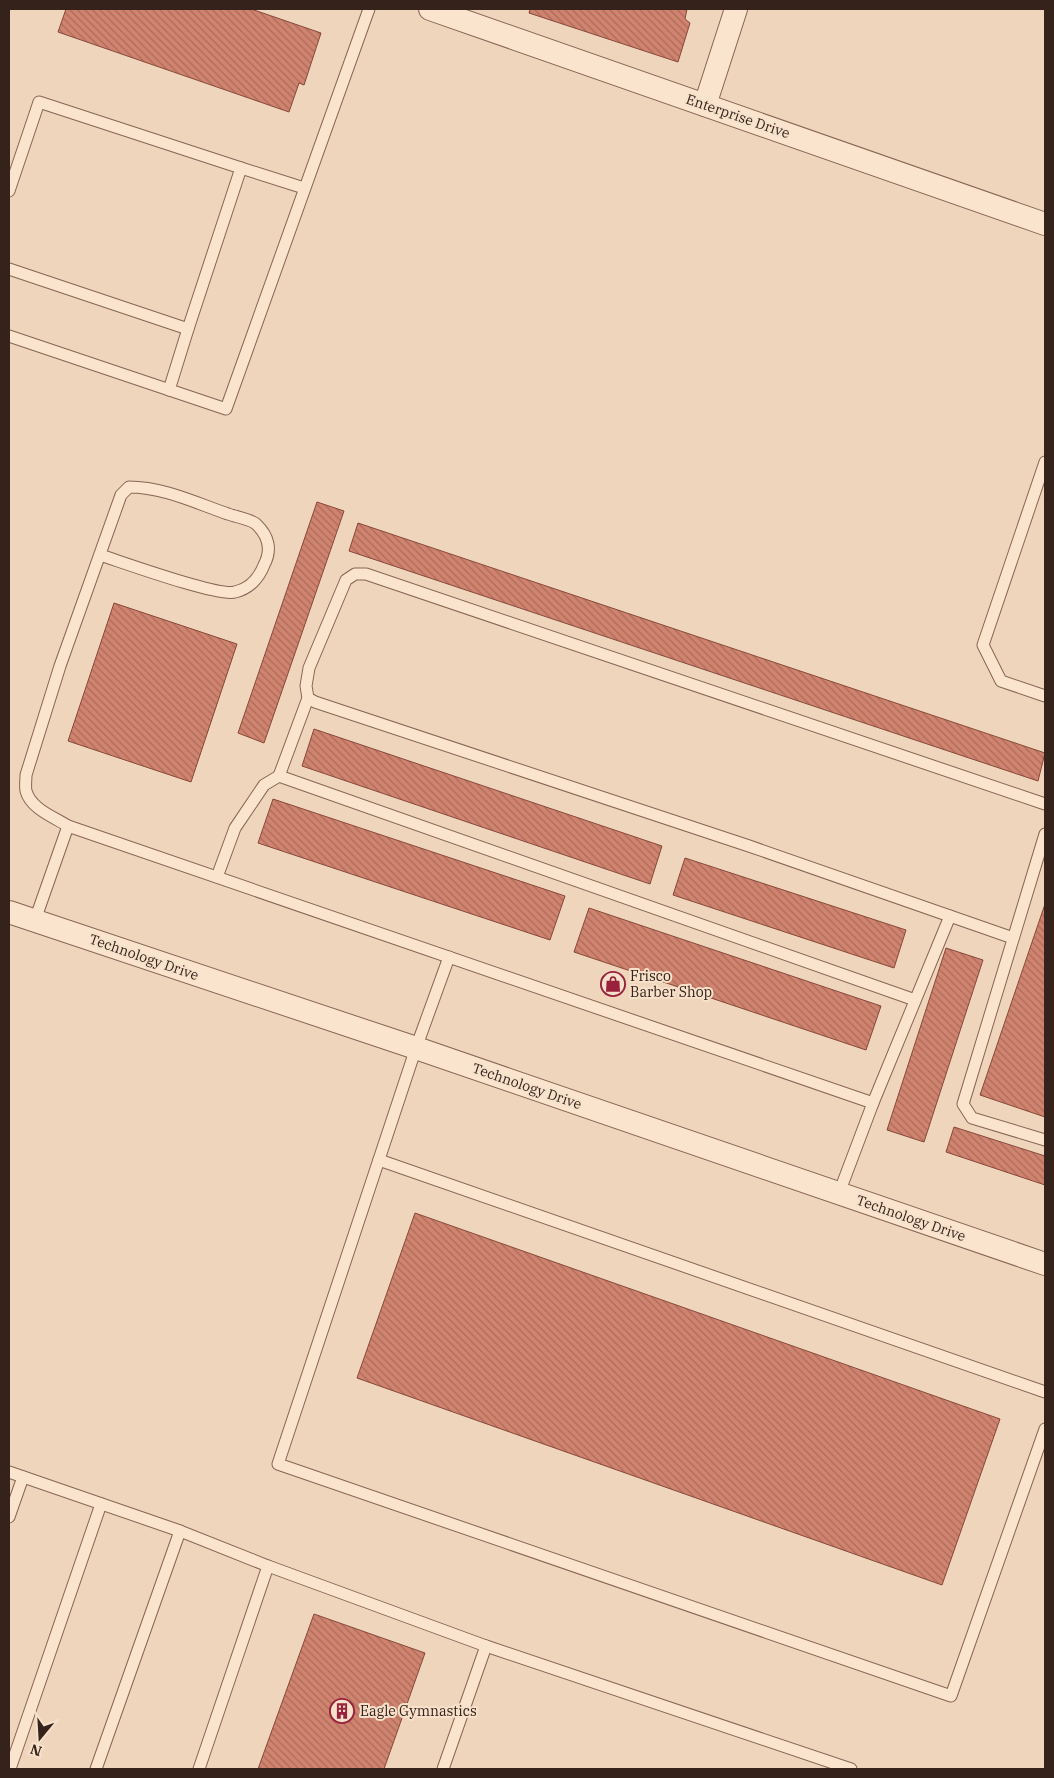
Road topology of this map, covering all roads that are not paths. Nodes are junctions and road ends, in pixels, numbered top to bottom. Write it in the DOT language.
graph roads {
  1 [pos="369,9"];
  2 [pos="430,9"];
  3 [pos="736,9"];
  4 [pos="704,105"];
  5 [pos="241,168"];
  6 [pos="304,188"];
  7 [pos="9,191"];
  8 [pos="1045,224"];
  9 [pos="9,269"];
  10 [pos="188,329"];
  11 [pos="9,336"];
  12 [pos="169,390"];
  13 [pos="1045,462"];
  14 [pos="100,555"];
  15 [pos="1045,696"];
  16 [pos="308,698"];
  17 [pos="279,776"];
  18 [pos="1045,804"];
  19 [pos="68,826"];
  20 [pos="1045,834"];
  21 [pos="217,877"];
  22 [pos="9,912"];
  23 [pos="950,916"];
  24 [pos="34,920"];
  25 [pos="1013,938"];
  26 [pos="449,957"];
  27 [pos="916,1000"];
  28 [pos="416,1048"];
  29 [pos="873,1103"];
  30 [pos="1045,1140"];
  31 [pos="378,1160"];
  32 [pos="839,1193"];
  33 [pos="1045,1264"];
  34 [pos="1045,1392"];
  35 [pos="1045,1428"];
  36 [pos="9,1472"];
  37 [pos="23,1477"];
  38 [pos="101,1504"];
  39 [pos="9,1517"];
  40 [pos="180,1531"];
  41 [pos="268,1566"];
  42 [pos="486,1646"];
  43 [pos="10,1769"];
  44 [pos="96,1769"];
  45 [pos="198,1769"];
  46 [pos="443,1769"];
  47 [pos="851,1769"];
  1 -- 6 [label="lane"];
  2 -- 4 [label="street, Enterprise Drive"];
  3 -- 4 [label="street"];
  4 -- 8 [label="street, Enterprise Drive"];
  5 -- 6 [label="lane"];
  5 -- 7 [label="lane"];
  5 -- 10 [label="lane"];
  6 -- 12 [label="lane"];
  9 -- 10 [label="lane"];
  10 -- 12 [label="lane"];
  11 -- 12 [label="lane"];
  13 -- 15 [label="lane"];
  14 -- 14 [label="lane"];
  14 -- 19 [label="lane"];
  16 -- 17 [label="lane"];
  16 -- 18 [label="lane"];
  16 -- 23 [label="lane"];
  17 -- 21 [label="lane"];
  17 -- 27 [label="lane"];
  19 -- 21 [label="lane"];
  19 -- 24 [label="lane"];
  20 -- 25 [label="lane"];
  21 -- 26 [label="lane"];
  22 -- 24 [label="street, Technology Drive"];
  23 -- 25 [label="lane"];
  23 -- 27 [label="lane"];
  24 -- 28 [label="street, Technology Drive"];
  25 -- 30 [label="lane"];
  26 -- 28 [label="lane"];
  26 -- 29 [label="lane"];
  27 -- 29 [label="lane"];
  28 -- 31 [label="lane"];
  28 -- 32 [label="street, Technology Drive"];
  29 -- 32 [label="lane"];
  31 -- 34 [label="lane"];
  31 -- 35 [label="lane"];
  32 -- 33 [label="street, Technology Drive"];
  36 -- 37 [label="lane"];
  37 -- 38 [label="lane"];
  37 -- 39 [label="lane"];
  38 -- 40 [label="lane"];
  38 -- 43 [label="lane"];
  40 -- 41 [label="lane"];
  40 -- 44 [label="lane"];
  41 -- 42 [label="lane"];
  41 -- 45 [label="lane"];
  42 -- 46 [label="lane"];
  42 -- 47 [label="lane"];
}
